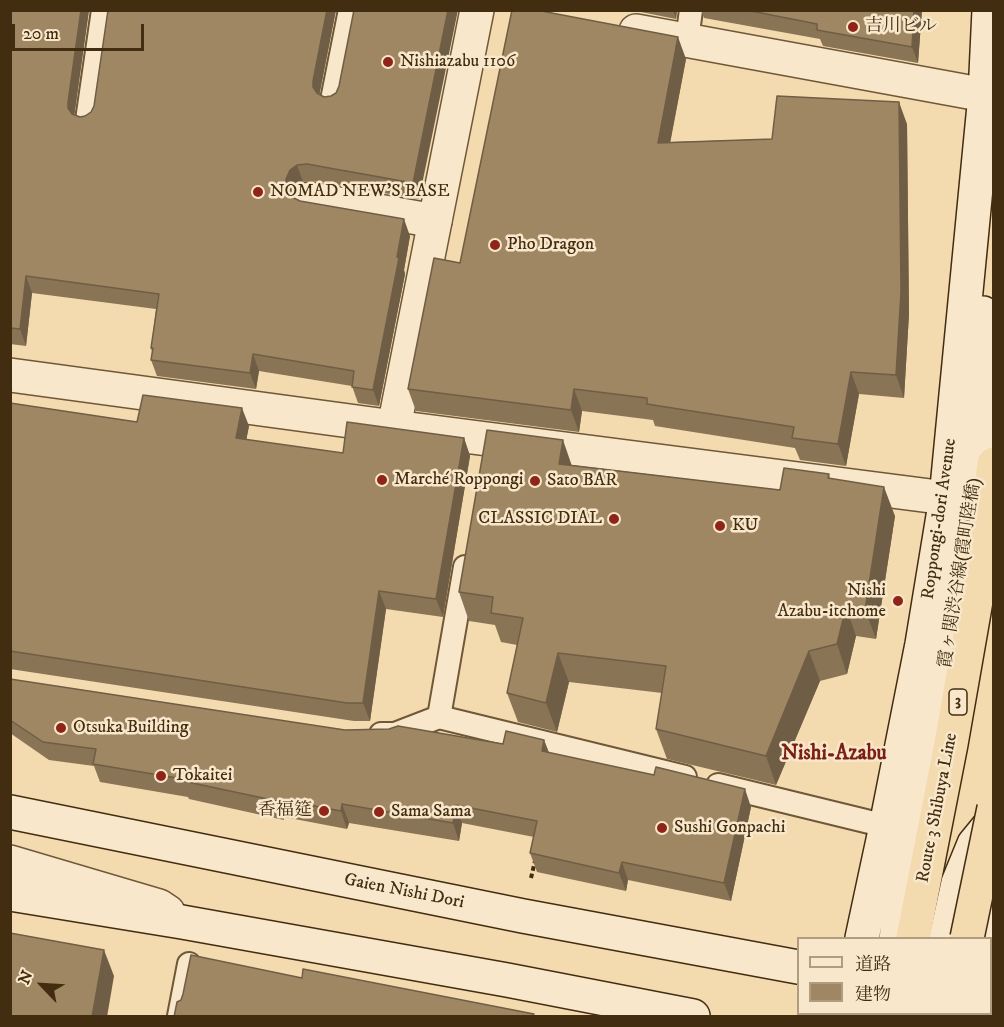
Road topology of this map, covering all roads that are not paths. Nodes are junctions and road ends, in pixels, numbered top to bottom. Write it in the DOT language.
graph roads {
  1 [pos="103,10"];
  2 [pos="350,10"];
  3 [pos="477,10"];
  4 [pos="989,10"];
  5 [pos="606,25"];
  6 [pos="689,25"];
  7 [pos="985,95"];
  8 [pos="332,100"];
  9 [pos="87,120"];
  10 [pos="310,199"];
  11 [pos="435,221"];
  12 [pos="10,375"];
  13 [pos="394,427"];
  14 [pos="993,464"];
  15 [pos="946,498"];
  16 [pos="469,543"];
  17 [pos="439,717"];
  18 [pos="363,735"];
  19 [pos="993,808"];
  20 [pos="10,812"];
  21 [pos="993,821"];
  22 [pos="886,826"];
  23 [pos="10,862"];
  24 [pos="993,890"];
  25 [pos="10,894"];
  26 [pos="182,922"];
  27 [pos="862,937"];
  28 [pos="896,937"];
  29 [pos="913,937"];
  30 [pos="946,937"];
  31 [pos="967,937"];
  32 [pos="984,937"];
  33 [pos="189,964"];
  34 [pos="797,967"];
  35 [pos="179,1017"];
  36 [pos="693,1017"];
  1 -- 9 [label="lane"];
  2 -- 8 [label="lane"];
  3 -- 11 [label="main road"];
  4 -- 7 [label="main road"];
  5 -- 6 [label="main road"];
  6 -- 7 [label="main road"];
  7 -- 15 [label="main road, Roppongi-dori Avenue"];
  7 -- 28 [label="main road, 霞ヶ関渋谷線(霞町陸橋)"];
  10 -- 11 [label="main road"];
  11 -- 13 [label="main road"];
  12 -- 13 [label="main road"];
  13 -- 15 [label="main road"];
  14 -- 29 [label="highway, Route 3 Shibuya Line / 3"];
  15 -- 22 [label="main road, Roppongi-dori Avenue"];
  16 -- 17 [label="lane"];
  17 -- 18 [label="lane"];
  17 -- 22 [label="lane"];
  19 -- 31 [label="highway, bridge"];
  20 -- 34 [label="main road, Gaien Nishi Dori"];
  21 -- 30 [label="main road"];
  22 -- 27 [label="main road, Roppongi-dori Avenue"];
  23 -- 26 [label="main road"];
  24 -- 32 [label="main road"];
  25 -- 26 [label="main road"];
  26 -- 36 [label="main road"];
  33 -- 35 [label="lane"];
}
